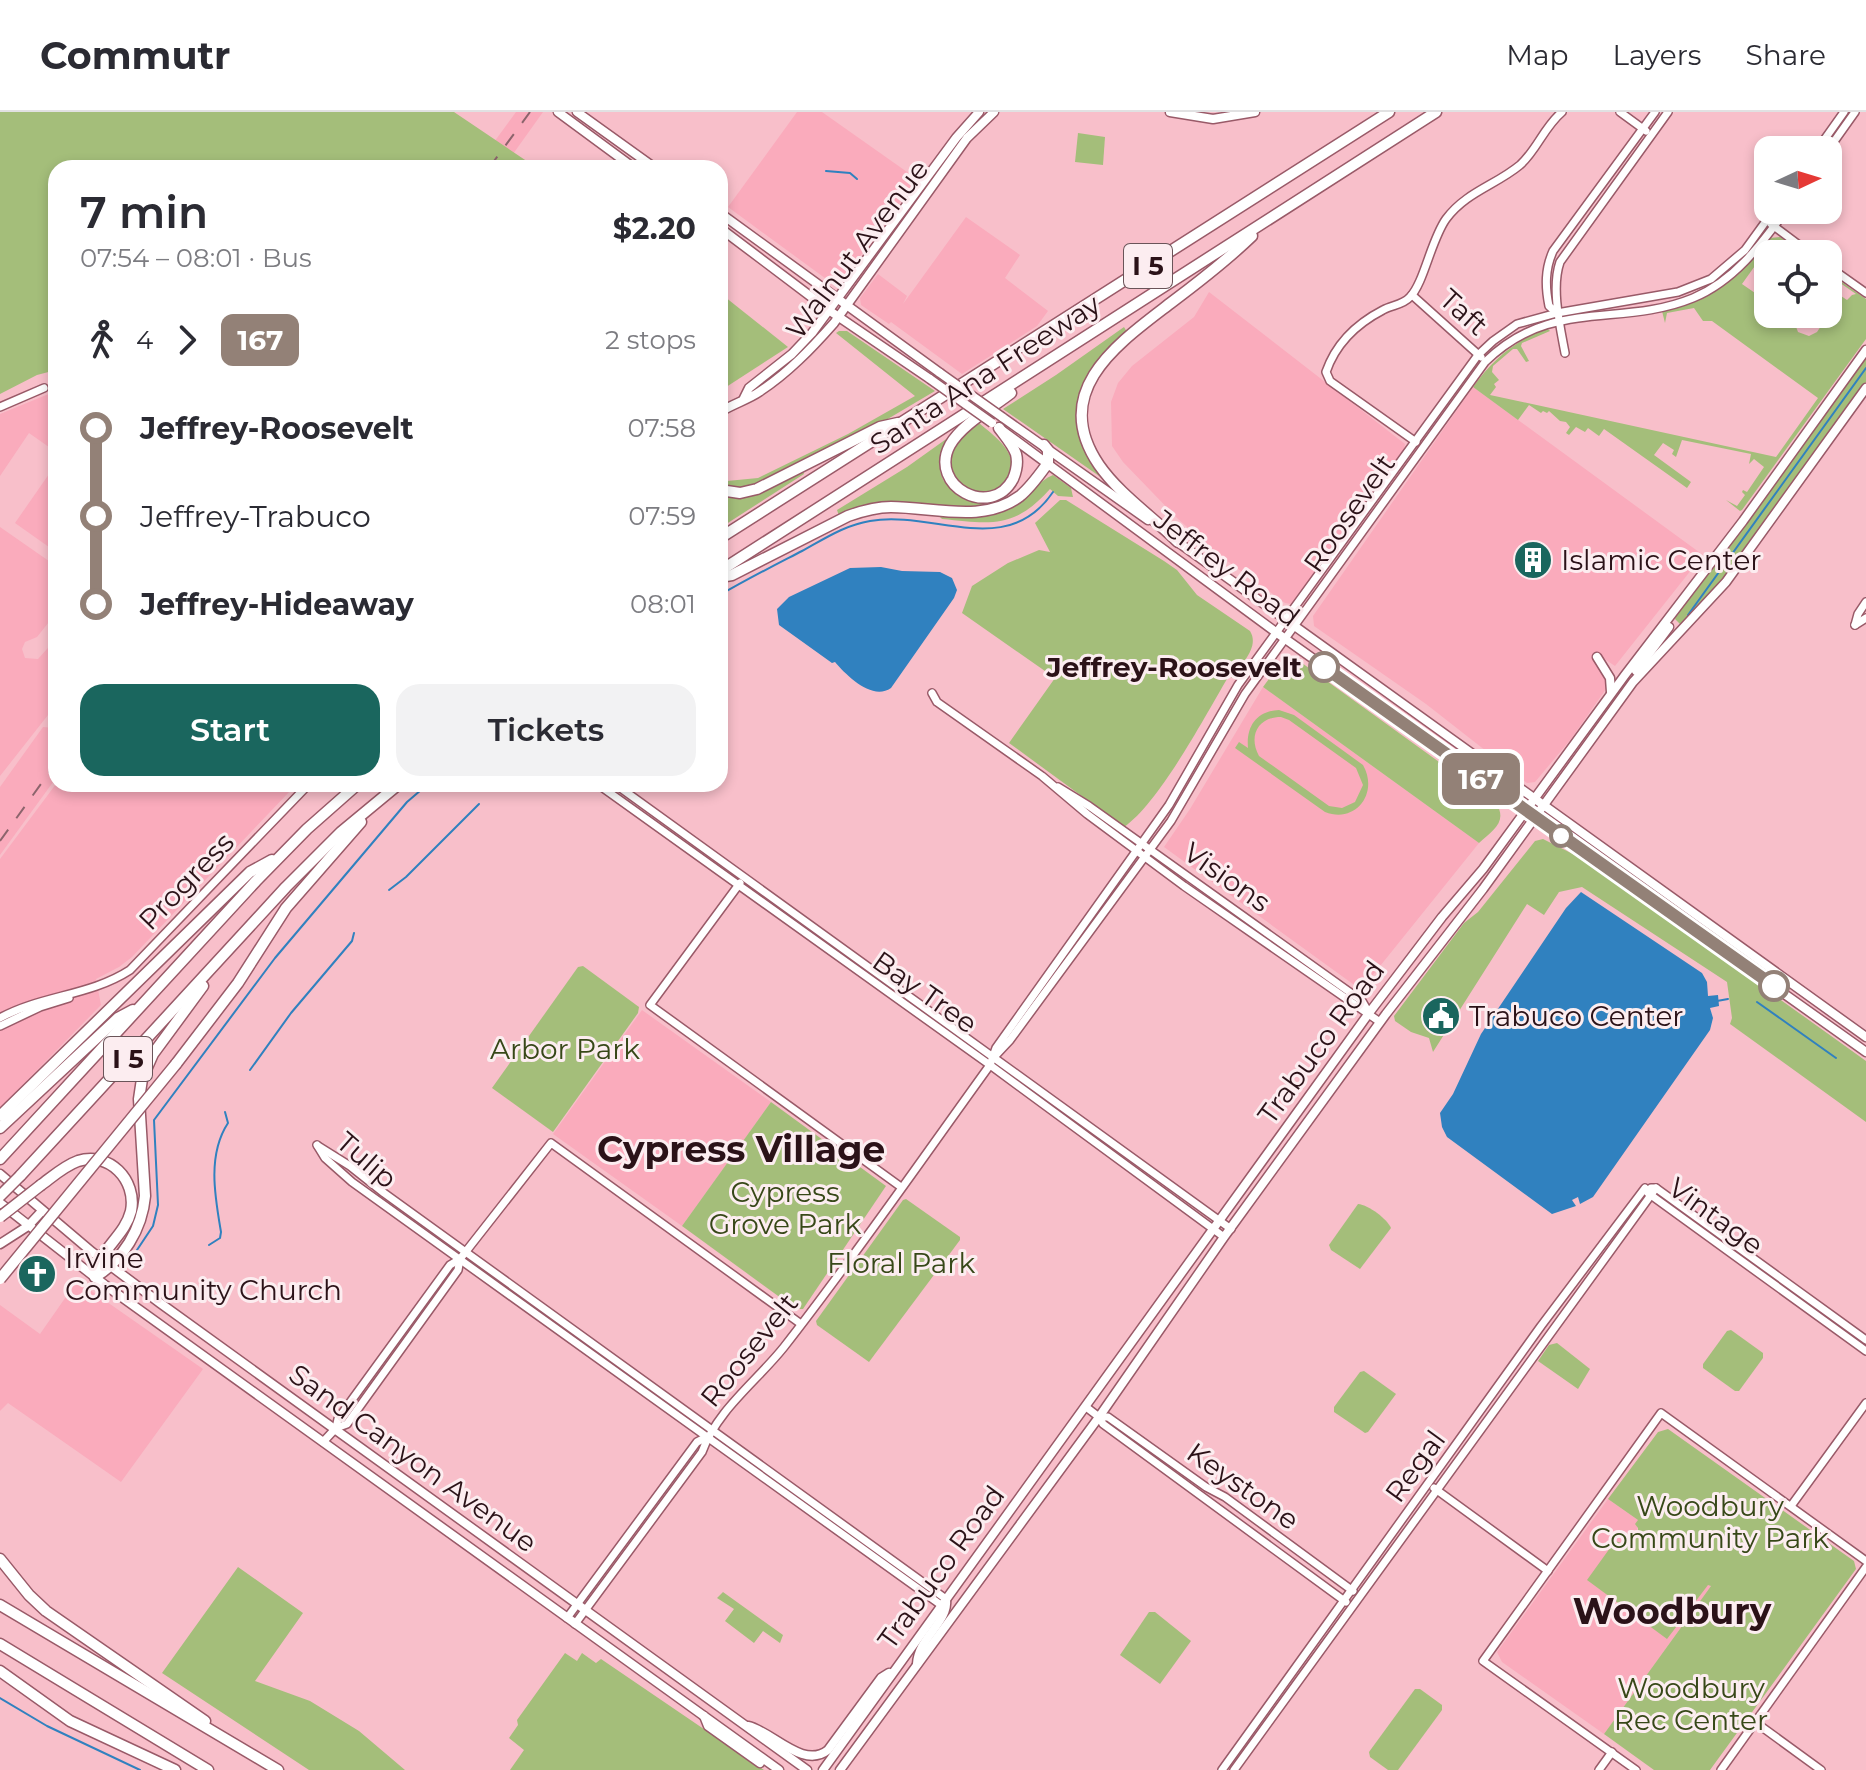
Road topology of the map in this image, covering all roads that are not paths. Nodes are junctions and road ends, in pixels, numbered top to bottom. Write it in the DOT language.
graph roads {
  1 [pos="558,112"];
  2 [pos="577,112"];
  3 [pos="979,112"];
  4 [pos="994,112"];
  5 [pos="1170,112"];
  6 [pos="1255,112"];
  7 [pos="1389,112"];
  8 [pos="1436,112"];
  9 [pos="1562,112"];
  10 [pos="1620,112"];
  11 [pos="1655,112"];
  12 [pos="1668,112"];
  13 [pos="1844,112"];
  14 [pos="1855,112"];
  15 [pos="1204,115"];
  16 [pos="1642,129"];
  17 [pos="1651,135"];
  18 [pos="1827,136"];
  19 [pos="1838,136"];
  20 [pos="623,160"];
  21 [pos="644,160"];
  22 [pos="728,219"];
  23 [pos="1270,219"];
  24 [pos="1764,224"];
  25 [pos="1771,224"];
  26 [pos="1776,224"];
  27 [pos="1774,227"];
  28 [pos="728,231"];
  29 [pos="728,232"];
  30 [pos="1792,240"];
  31 [pos="758,241"];
  32 [pos="1842,276"];
  33 [pos="1866,293"];
  34 [pos="1412,295"];
  35 [pos="842,303"];
  36 [pos="830,311"];
  37 [pos="838,317"];
  38 [pos="1558,317"];
  39 [pos="1866,350"];
  40 [pos="1565,353"];
  41 [pos="1060,354"];
  42 [pos="1478,355"];
  43 [pos="1485,362"];
  44 [pos="44,388"];
  45 [pos="1866,388"];
  46 [pos="744,398"];
  47 [pos="0,407"];
  48 [pos="728,407"];
  49 [pos="908,420"];
  50 [pos="998,423"];
  51 [pos="1416,442"];
  52 [pos="1044,445"];
  53 [pos="1048,463"];
  54 [pos="728,492"];
  55 [pos="1355,525"];
  56 [pos="1363,531"];
  57 [pos="728,533"];
  58 [pos="1178,542"];
  59 [pos="728,569"];
  60 [pos="728,575"];
  61 [pos="1866,602"];
  62 [pos="1866,618"];
  63 [pos="1286,620"];
  64 [pos="1666,625"];
  65 [pos="1295,626"];
  66 [pos="1277,633"];
  67 [pos="1678,635"];
  68 [pos="1285,639"];
  69 [pos="1597,657"];
  70 [pos="1633,682"];
  71 [pos="932,693"];
  72 [pos="1610,696"];
  73 [pos="301,792"];
  74 [pos="349,792"];
  75 [pos="389,792"];
  76 [pos="609,792"];
  77 [pos="626,792"];
  78 [pos="387,794"];
  79 [pos="1535,798"];
  80 [pos="1545,805"];
  81 [pos="1525,811"];
  82 [pos="1535,818"];
  83 [pos="1138,846"];
  84 [pos="284,853"];
  85 [pos="1148,853"];
  86 [pos="744,877"];
  87 [pos="738,885"];
  88 [pos="235,942"];
  89 [pos="82,992"];
  90 [pos="142,1005"];
  91 [pos="1369,1013"];
  92 [pos="0,1018"];
  93 [pos="1380,1022"];
  94 [pos="0,1026"];
  95 [pos="1866,1037"];
  96 [pos="1866,1052"];
  97 [pos="992,1061"];
  98 [pos="0,1116"];
  99 [pos="0,1128"];
  100 [pos="3,1156"];
  101 [pos="0,1174"];
  102 [pos="901,1187"];
  103 [pos="1645,1188"];
  104 [pos="1656,1188"];
  105 [pos="0,1196"];
  106 [pos="1650,1197"];
  107 [pos="0,1203"];
  108 [pos="42,1211"];
  109 [pos="0,1217"];
  110 [pos="1216,1224"];
  111 [pos="28,1226"];
  112 [pos="1231,1229"];
  113 [pos="1224,1237"];
  114 [pos="0,1244"];
  115 [pos="466,1251"];
  116 [pos="101,1259"];
  117 [pos="460,1259"];
  118 [pos="111,1267"];
  119 [pos="95,1277"];
  120 [pos="0,1279"];
  121 [pos="801,1324"];
  122 [pos="1866,1340"];
  123 [pos="1866,1351"];
  124 [pos="1866,1403"];
  125 [pos="1086,1407"];
  126 [pos="1099,1417"];
  127 [pos="336,1428"];
  128 [pos="710,1434"];
  129 [pos="323,1442"];
  130 [pos="1429,1485"];
  131 [pos="1437,1490"];
  132 [pos="1791,1506"];
  133 [pos="0,1559"];
  134 [pos="1866,1561"];
  135 [pos="1866,1567"];
  136 [pos="1548,1571"];
  137 [pos="1355,1593"];
  138 [pos="943,1602"];
  139 [pos="1348,1604"];
  140 [pos="0,1605"];
  141 [pos="582,1608"];
  142 [pos="571,1621"];
  143 [pos="0,1644"];
  144 [pos="917,1664"];
  145 [pos="894,1670"];
  146 [pos="0,1671"];
  147 [pos="703,1715"];
  148 [pos="1755,1722"];
  149 [pos="744,1725"];
  150 [pos="228,1741"];
  151 [pos="1612,1752"];
  152 [pos="175,1770"];
  153 [pos="208,1770"];
  154 [pos="278,1770"];
  155 [pos="769,1770"];
  156 [pos="779,1770"];
  157 [pos="807,1770"];
  158 [pos="823,1770"];
  159 [pos="840,1770"];
  160 [pos="1222,1770"];
  161 [pos="1234,1770"];
  162 [pos="1599,1770"];
  163 [pos="1636,1770"];
  164 [pos="1721,1770"];
  165 [pos="1821,1770"];
  1 -- 20 [label="main road"];
  2 -- 21 [label="main road"];
  3 -- 35 [label="main road, Walnut Avenue"];
  4 -- 35 [label="main road, Walnut Avenue"];
  5 -- 15 [label="main road"];
  6 -- 15 [label="main road"];
  7 -- 49 [label="highway, Santa Ana Freeway / I 5"];
  8 -- 23 [label="highway, Santa Ana Freeway / I 5"];
  9 -- 34 [label="street"];
  10 -- 16 [label="street"];
  11 -- 16 [label="street"];
  12 -- 17 [label="street"];
  13 -- 18 [label="street"];
  14 -- 19 [label="street"];
  16 -- 17 [label="street"];
  16 -- 38 [label="street"];
  17 -- 38 [label="street"];
  22 -- 31 [label="main road, Jeffrey Road"];
  23 -- 41 [label="highway, Santa Ana Freeway / I 5"];
  23 -- 58 [label="highway"];
  24 -- 38 [label="street, Roosevelt"];
  25 -- 27 [label="street"];
  26 -- 27 [label="street, Roosevelt"];
  27 -- 30 [label="street"];
  27 -- 38 [label="street, Roosevelt"];
  28 -- 31 [label="main road"];
  29 -- 36 [label="main road, Jeffrey Road"];
  31 -- 35 [label="main road, Jeffrey Road"];
  32 -- 33 [label="street"];
  34 -- 42 [label="street, Taft"];
  34 -- 51 [label="street"];
  35 -- 36 [label="main road, Walnut Avenue"];
  35 -- 37 [label="main road, Walnut Avenue"];
  35 -- 50 [label="main road, Jeffrey Road, bridge"];
  36 -- 37 [label="main road, Jeffrey Road"];
  36 -- 46 [label="main road, Walnut Avenue"];
  37 -- 46 [label="main road, Walnut Avenue"];
  37 -- 50 [label="main road, Jeffrey Road, bridge"];
  38 -- 40 [label="street"];
  38 -- 42 [label="street, Roosevelt"];
  38 -- 43 [label="street, Roosevelt"];
  39 -- 64 [label="main road, Trabuco Road"];
  41 -- 50 [label="highway"];
  41 -- 59 [label="highway, Santa Ana Freeway / I 5"];
  42 -- 43 [label="street, Taft"];
  42 -- 51 [label="street, Roosevelt"];
  43 -- 56 [label="street, Roosevelt"];
  44 -- 47 [label="street"];
  45 -- 67 [label="main road, Trabuco Road"];
  46 -- 48 [label="main road, Walnut Avenue"];
  49 -- 54 [label="highway"];
  49 -- 57 [label="highway, Santa Ana Freeway / I 5"];
  50 -- 52 [label="main road, Jeffrey Road"];
  50 -- 53 [label="main road, Jeffrey Road"];
  51 -- 55 [label="street, Roosevelt"];
  52 -- 53 [label="highway"];
  52 -- 58 [label="main road, Jeffrey Road"];
  53 -- 60 [label="highway"];
  53 -- 66 [label="main road, Jeffrey Road"];
  55 -- 56 [label="street"];
  55 -- 63 [label="street, Roosevelt"];
  56 -- 65 [label="street, Roosevelt"];
  58 -- 63 [label="main road, Jeffrey Road"];
  61 -- 62 [label="street"];
  63 -- 65 [label="main road, Jeffrey Road"];
  63 -- 66 [label="street, Roosevelt"];
  64 -- 67 [label="main road"];
  64 -- 70 [label="main road"];
  64 -- 72 [label="main road, Trabuco Road"];
  65 -- 68 [label="street, Roosevelt"];
  65 -- 79 [label="main road, Jeffrey Road"];
  66 -- 68 [label="main road, Jeffrey Road"];
  66 -- 83 [label="street, Roosevelt"];
  67 -- 70 [label="main road, Trabuco Road"];
  68 -- 81 [label="main road, Jeffrey Road"];
  68 -- 85 [label="street, Roosevelt"];
  69 -- 72 [label="main road"];
  70 -- 80 [label="main road, Trabuco Road"];
  71 -- 83 [label="street, Visions"];
  72 -- 79 [label="main road, Trabuco Road"];
  73 -- 89 [label="street, Progress"];
  74 -- 84 [label="highway, I 5"];
  75 -- 78 [label="highway, I 5"];
  76 -- 87 [label="street, Bay Tree"];
  77 -- 86 [label="street, Bay Tree"];
  78 -- 88 [label="highway, I 5"];
  78 -- 120 [label="highway, bridge"];
  79 -- 80 [label="main road, Jeffrey Road"];
  79 -- 81 [label="main road, Trabuco Road"];
  80 -- 82 [label="main road, Trabuco Road"];
  80 -- 95 [label="main road, Jeffrey Road"];
  81 -- 82 [label="main road, Jeffrey Road"];
  81 -- 91 [label="main road, Trabuco Road"];
  82 -- 93 [label="main road, Trabuco Road"];
  82 -- 96 [label="main road, Jeffrey Road"];
  83 -- 85 [label="street, Visions"];
  83 -- 97 [label="street, Roosevelt"];
  84 -- 90 [label="highway, I 5"];
  84 -- 98 [label="highway"];
  85 -- 91 [label="street, Visions"];
  85 -- 97 [label="street, Roosevelt"];
  86 -- 87 [label="street"];
  86 -- 97 [label="street, Bay Tree"];
  87 -- 97 [label="street, Bay Tree"];
  87 -- 102 [label="street"];
  88 -- 105 [label="highway, I 5, bridge"];
  88 -- 118 [label="highway"];
  89 -- 92 [label="street, Progress"];
  89 -- 94 [label="street, Progress"];
  90 -- 99 [label="highway"];
  90 -- 100 [label="highway, I 5"];
  91 -- 93 [label="street, Visions"];
  91 -- 110 [label="main road, Trabuco Road"];
  93 -- 112 [label="main road, Trabuco Road"];
  97 -- 102 [label="street, Roosevelt"];
  97 -- 110 [label="street, Bay Tree"];
  101 -- 108 [label="main road, Sand Canyon Avenue"];
  102 -- 121 [label="street, Roosevelt"];
  103 -- 104 [label="street, Vintage"];
  103 -- 106 [label="street, Vintage"];
  103 -- 130 [label="street, Regal"];
  104 -- 106 [label="street, Regal"];
  104 -- 122 [label="street, Vintage"];
  106 -- 123 [label="street, Vintage"];
  106 -- 131 [label="street, Regal"];
  107 -- 111 [label="main road, Sand Canyon Avenue"];
  108 -- 111 [label="main road"];
  108 -- 116 [label="main road, Sand Canyon Avenue"];
  109 -- 116 [label="highway, bridge"];
  110 -- 112 [label="street, Bay Tree"];
  110 -- 113 [label="street, Bay Tree"];
  110 -- 125 [label="main road, Trabuco Road"];
  111 -- 114 [label="main road"];
  111 -- 119 [label="main road, Sand Canyon Avenue"];
  112 -- 113 [label="main road, Trabuco Road"];
  113 -- 126 [label="main road, Trabuco Road"];
  115 -- 117 [label="street"];
  115 -- 117 [label="street, Tulip"];
  115 -- 121 [label="street"];
  115 -- 128 [label="street, Tulip"];
  116 -- 118 [label="main road, Sand Canyon Avenue"];
  116 -- 119 [label="highway"];
  117 -- 127 [label="street"];
  117 -- 128 [label="street, Tulip"];
  118 -- 119 [label="highway"];
  118 -- 127 [label="main road, Sand Canyon Avenue"];
  119 -- 129 [label="main road, Sand Canyon Avenue"];
  121 -- 128 [label="street, Roosevelt"];
  124 -- 132 [label="street"];
  125 -- 126 [label="street, Keystone"];
  125 -- 138 [label="main road, Trabuco Road"];
  126 -- 137 [label="street, Keystone"];
  126 -- 139 [label="street, Keystone"];
  126 -- 144 [label="main road, Trabuco Road"];
  127 -- 129 [label="street"];
  127 -- 141 [label="main road, Sand Canyon Avenue"];
  128 -- 138 [label="street, Tulip"];
  128 -- 141 [label="street, Roosevelt"];
  129 -- 142 [label="main road, Sand Canyon Avenue"];
  130 -- 131 [label="street"];
  130 -- 137 [label="street, Regal"];
  131 -- 136 [label="street"];
  131 -- 137 [label="street, Regal"];
  132 -- 134 [label="street"];
  132 -- 136 [label="street"];
  133 -- 150 [label="highway"];
  135 -- 148 [label="street"];
  136 -- 151 [label="street"];
  137 -- 139 [label="street, Regal"];
  138 -- 144 [label="main road"];
  138 -- 145 [label="main road, Trabuco Road"];
  139 -- 160 [label="street, Regal"];
  139 -- 161 [label="street, Regal"];
  140 -- 150 [label="highway"];
  141 -- 142 [label="street, Roosevelt"];
  141 -- 149 [label="main road, Sand Canyon Avenue"];
  142 -- 147 [label="main road, Sand Canyon Avenue"];
  143 -- 153 [label="highway"];
  144 -- 159 [label="main road, Trabuco Road"];
  145 -- 149 [label="main road"];
  145 -- 158 [label="main road, Trabuco Road"];
  146 -- 152 [label="highway"];
  147 -- 155 [label="main road"];
  147 -- 156 [label="main road, Sand Canyon Avenue"];
  148 -- 164 [label="street"];
  148 -- 165 [label="street"];
  149 -- 157 [label="main road, Sand Canyon Avenue"];
  150 -- 154 [label="highway"];
  151 -- 162 [label="street"];
  151 -- 163 [label="street"];
}
